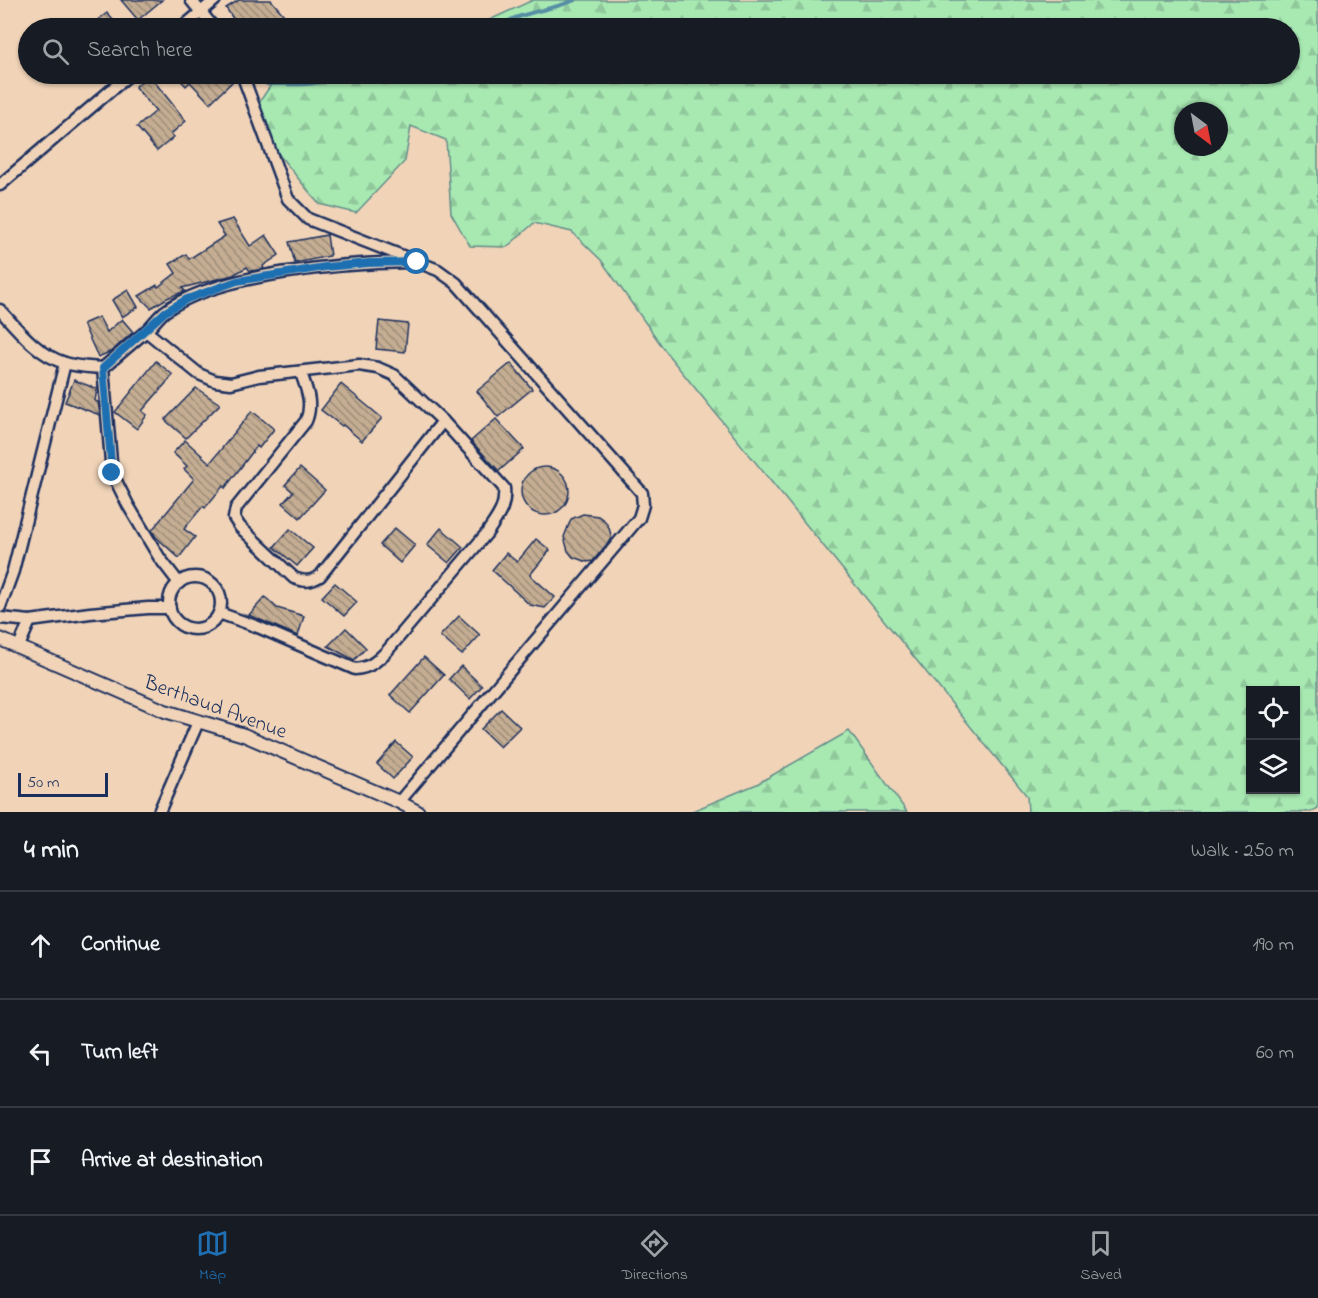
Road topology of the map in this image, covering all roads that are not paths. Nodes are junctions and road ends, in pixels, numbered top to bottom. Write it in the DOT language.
graph roads {
  1 [pos="191,0"];
  2 [pos="215,0"];
  3 [pos="202,12"];
  4 [pos="194,18"];
  5 [pos="206,18"];
  6 [pos="118,84"];
  7 [pos="246,84"];
  8 [pos="0,185"];
  9 [pos="417,262"];
  10 [pos="0,310"];
  11 [pos="146,331"];
  12 [pos="65,363"];
  13 [pos="103,368"];
  14 [pos="301,373"];
  15 [pos="443,421"];
  16 [pos="179,583"];
  17 [pos="0,607"];
  18 [pos="170,608"];
  19 [pos="219,613"];
  20 [pos="0,618"];
  21 [pos="30,621"];
  22 [pos="0,639"];
  23 [pos="19,646"];
  24 [pos="198,722"];
  25 [pos="399,802"];
  26 [pos="159,812"];
  27 [pos="417,812"];
  1 -- 3 [label="street"];
  2 -- 3 [label="street"];
  3 -- 4 [label="street"];
  3 -- 5 [label="street"];
  6 -- 8 [label="street"];
  7 -- 9 [label="street"];
  9 -- 11 [label="street"];
  9 -- 25 [label="street"];
  10 -- 12 [label="street"];
  11 -- 13 [label="street"];
  11 -- 14 [label="street"];
  12 -- 13 [label="street"];
  12 -- 17 [label="street"];
  13 -- 16 [label="street"];
  14 -- 15 [label="street"];
  14 -- 15 [label="street"];
  15 -- 19 [label="street"];
  16 -- 18 [label="street"];
  16 -- 19 [label="street"];
  18 -- 19 [label="street"];
  18 -- 21 [label="street"];
  20 -- 21 [label="street"];
  21 -- 23 [label="street"];
  22 -- 23 [label="street, Berthaud Avenue"];
  23 -- 24 [label="street, Berthaud Avenue"];
  24 -- 25 [label="street, Berthaud Avenue"];
  24 -- 26 [label="street"];
  25 -- 27 [label="street, Berthaud Avenue"];
}
